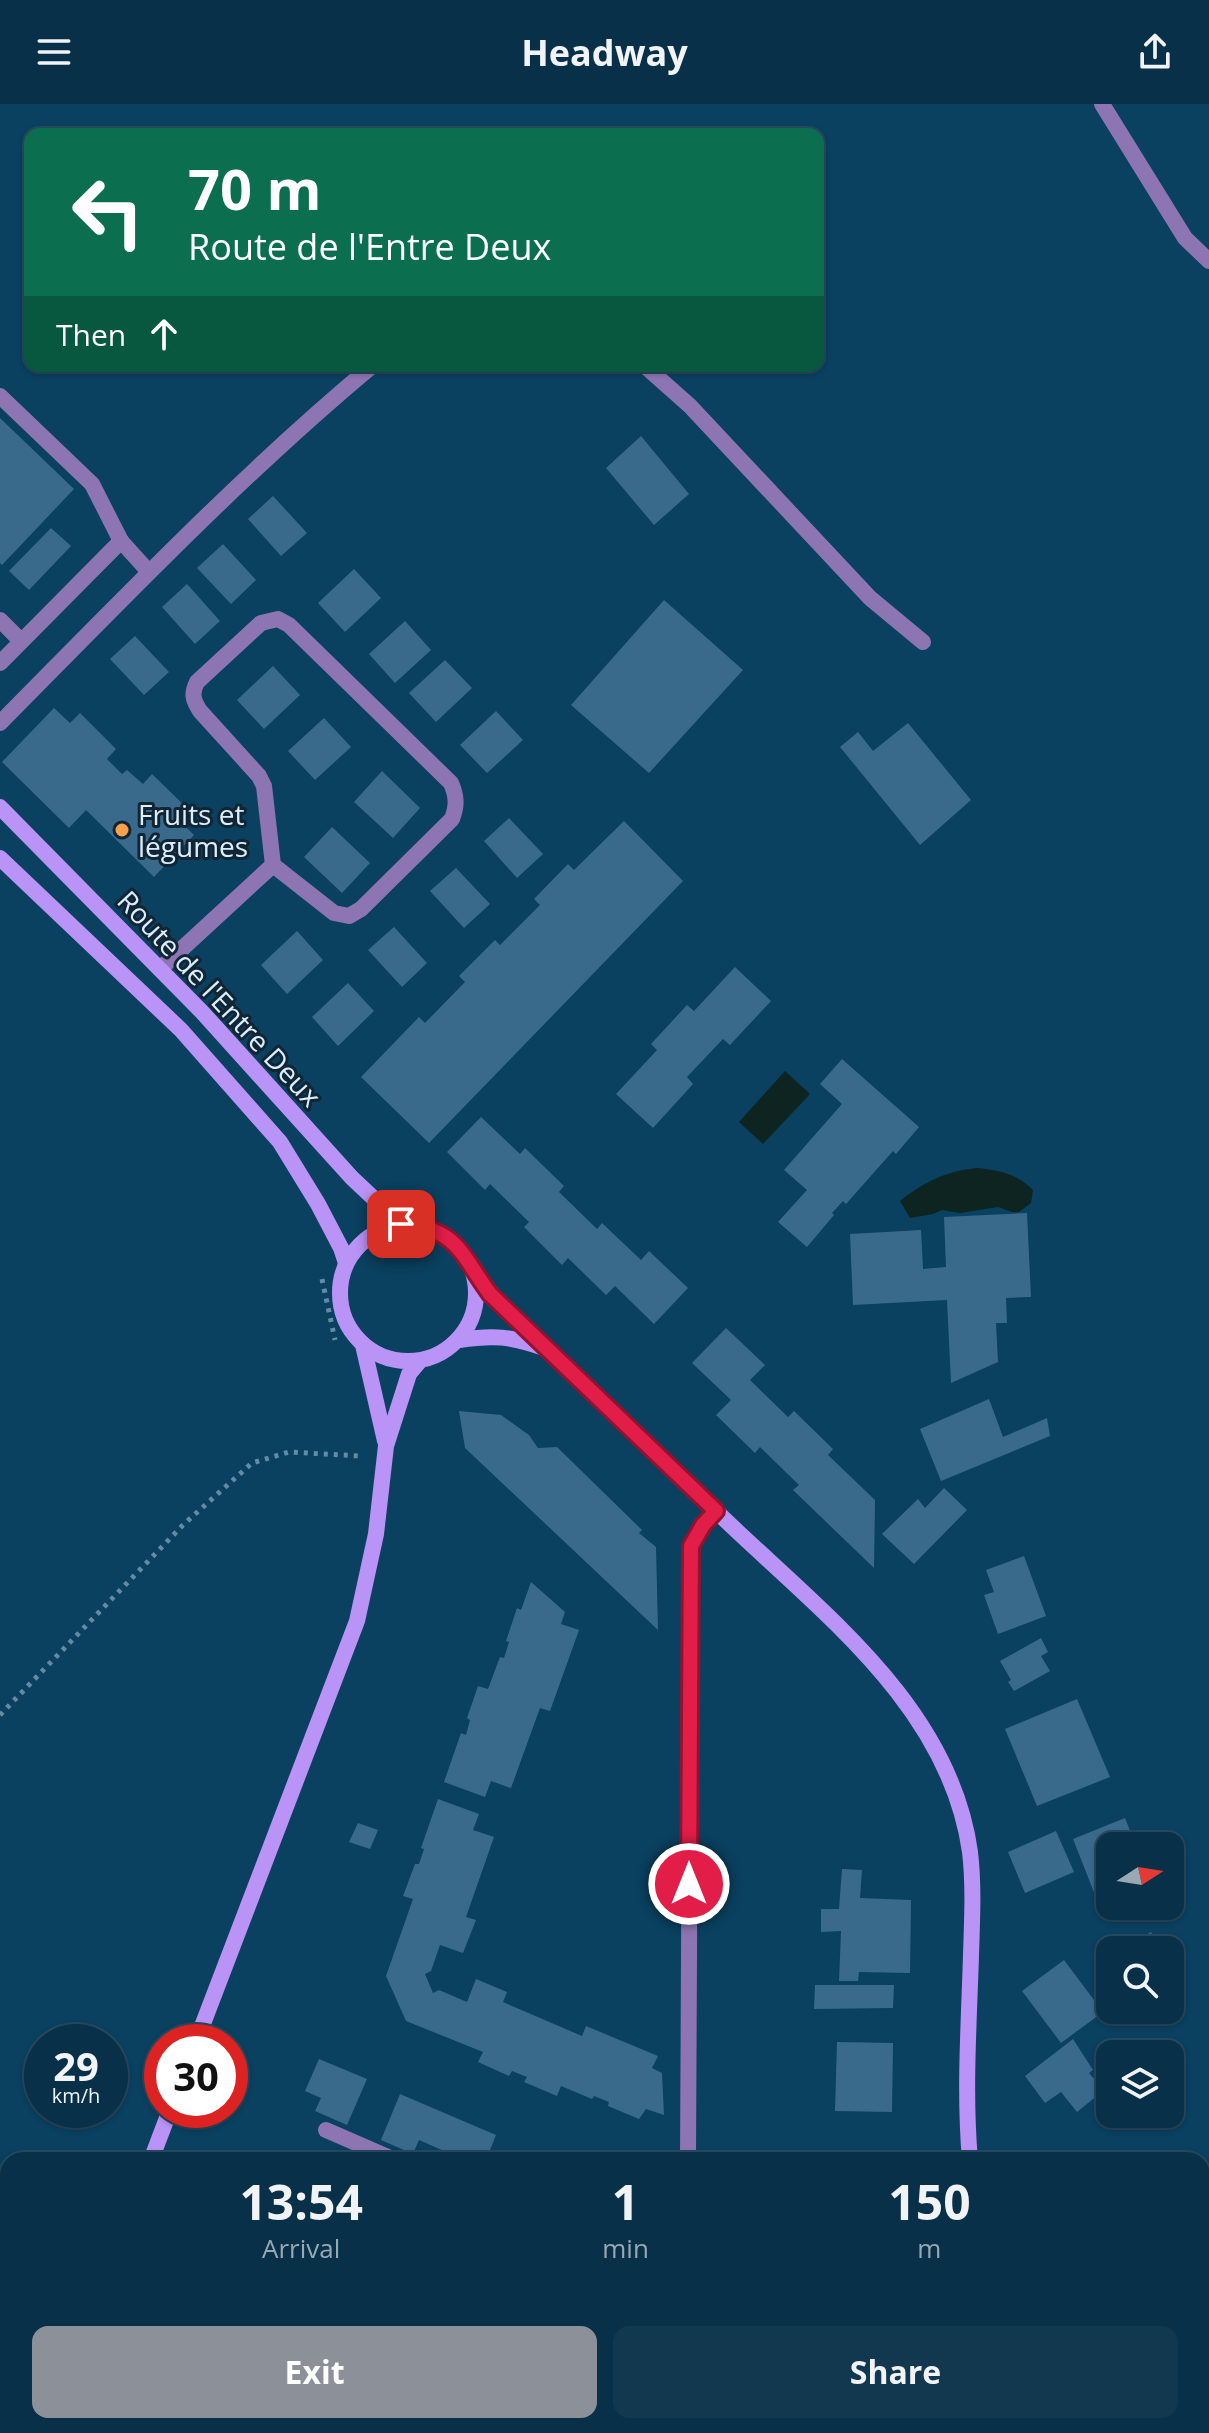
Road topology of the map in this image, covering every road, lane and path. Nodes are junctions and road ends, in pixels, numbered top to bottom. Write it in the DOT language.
graph roads {
  1 [pos="1102,104"];
  2 [pos="1209,261"];
  3 [pos="365,372"];
  4 [pos="652,372"];
  5 [pos="0,396"];
  6 [pos="121,541"];
  7 [pos="149,572"];
  8 [pos="0,620"];
  9 [pos="21,641"];
  10 [pos="923,642"];
  11 [pos="0,663"];
  12 [pos="0,723"];
  13 [pos="0,807"];
  14 [pos="0,858"];
  15 [pos="273,865"];
  16 [pos="160,969"];
  17 [pos="401,1224"];
  18 [pos="346,1263"];
  19 [pos="473,1271"];
  20 [pos="320,1274"];
  21 [pos="459,1340"];
  22 [pos="336,1344"];
  23 [pos="363,1345"];
  24 [pos="545,1349"];
  25 [pos="419,1362"];
  26 [pos="386,1452"];
  27 [pos="716,1511"];
  28 [pos="0,1715"];
  29 [pos="203,2024"];
  30 [pos="163,2128"];
  31 [pos="326,2130"];
  32 [pos="154,2152"];
  33 [pos="377,2152"];
  34 [pos="688,2152"];
  35 [pos="969,2152"];
  1 -- 2 [label="street"];
  3 -- 7 [label="street"];
  4 -- 10 [label="street"];
  5 -- 6 [label="street"];
  6 -- 7 [label="street"];
  6 -- 9 [label="street"];
  7 -- 12 [label="street"];
  8 -- 9 [label="street"];
  9 -- 11 [label="street"];
  13 -- 16 [label="main road, Route de l'Entre Deux"];
  14 -- 18 [label="main road, Route de l'Entre Deux"];
  15 -- 15 [label="street"];
  15 -- 16 [label="street"];
  16 -- 17 [label="main road, Route de l'Entre Deux"];
  17 -- 18 [label="main road"];
  17 -- 19 [label="main road"];
  18 -- 23 [label="main road"];
  19 -- 21 [label="main road"];
  19 -- 24 [label="main road"];
  20 -- 22 [label="path"];
  21 -- 24 [label="main road"];
  21 -- 25 [label="main road"];
  23 -- 25 [label="main road"];
  23 -- 26 [label="main road"];
  24 -- 27 [label="main road"];
  25 -- 26 [label="main road"];
  26 -- 28 [label="path"];
  26 -- 29 [label="main road"];
  27 -- 34 [label="street"];
  27 -- 35 [label="main road"];
  30 -- 32 [label="main road"];
  31 -- 33 [label="street"];
}
